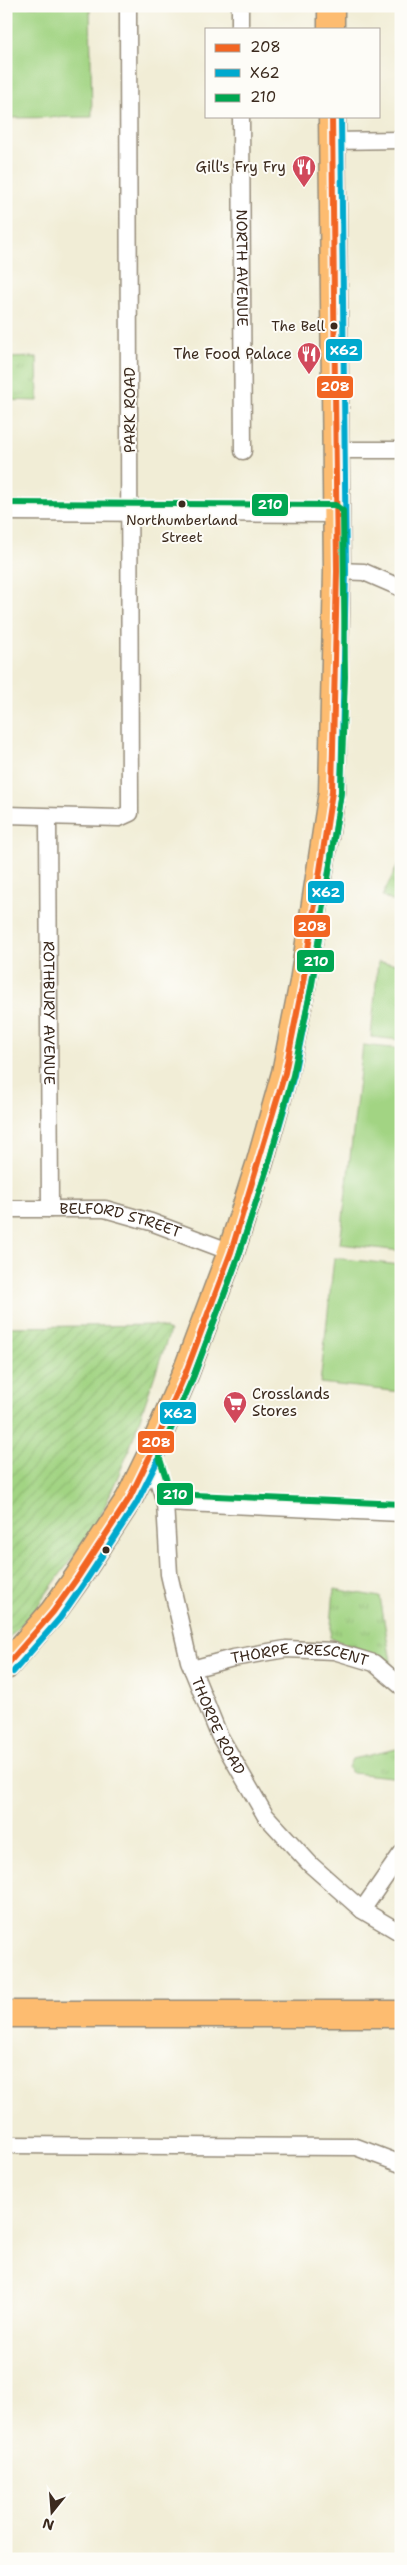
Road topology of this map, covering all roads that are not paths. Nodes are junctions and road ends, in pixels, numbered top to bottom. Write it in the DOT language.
graph roads {
  1 [pos="128,6"];
  2 [pos="240,6"];
  3 [pos="331,6"];
  4 [pos="240,28"];
  5 [pos="331,28"];
  6 [pos="241,118"];
  7 [pos="332,128"];
  8 [pos="401,140"];
  9 [pos="335,450"];
  10 [pos="401,450"];
  11 [pos="243,451"];
  12 [pos="6,512"];
  13 [pos="130,512"];
  14 [pos="335,514"];
  15 [pos="337,571"];
  16 [pos="401,588"];
  17 [pos="6,815"];
  18 [pos="48,818"];
  19 [pos="50,1209"];
  20 [pos="6,1210"];
  21 [pos="231,1252"];
  22 [pos="150,1456"];
  23 [pos="164,1502"];
  24 [pos="401,1513"];
  25 [pos="6,1666"];
  26 [pos="192,1669"];
  27 [pos="401,1686"];
  28 [pos="401,1854"];
  29 [pos="362,1910"];
  30 [pos="401,1933"];
  31 [pos="6,2014"];
  32 [pos="401,2014"];
  33 [pos="6,2145"];
  34 [pos="401,2164"];
  1 -- 13 [label="street, PARK ROAD"];
  2 -- 4 [label="street"];
  3 -- 5 [label="main road"];
  6 -- 11 [label="street, NORTH AVENUE"];
  7 -- 8 [label="street"];
  7 -- 9 [label="main road"];
  9 -- 10 [label="street"];
  9 -- 14 [label="main road"];
  12 -- 13 [label="street"];
  13 -- 14 [label="street"];
  13 -- 18 [label="street, PARK ROAD"];
  14 -- 15 [label="main road"];
  15 -- 16 [label="street"];
  15 -- 21 [label="main road"];
  17 -- 18 [label="street"];
  18 -- 19 [label="street, ROTHBURY AVENUE"];
  19 -- 20 [label="street, BELFORD STREET"];
  19 -- 21 [label="street, BELFORD STREET"];
  21 -- 22 [label="main road"];
  22 -- 23 [label="street, THORPE ROAD"];
  22 -- 25 [label="main road"];
  23 -- 24 [label="street"];
  23 -- 26 [label="street, THORPE ROAD"];
  26 -- 27 [label="street, THORPE CRESCENT"];
  26 -- 29 [label="street, THORPE ROAD"];
  28 -- 29 [label="street"];
  29 -- 30 [label="street, THORPE ROAD"];
  31 -- 32 [label="main road"];
  33 -- 34 [label="street"];
}
